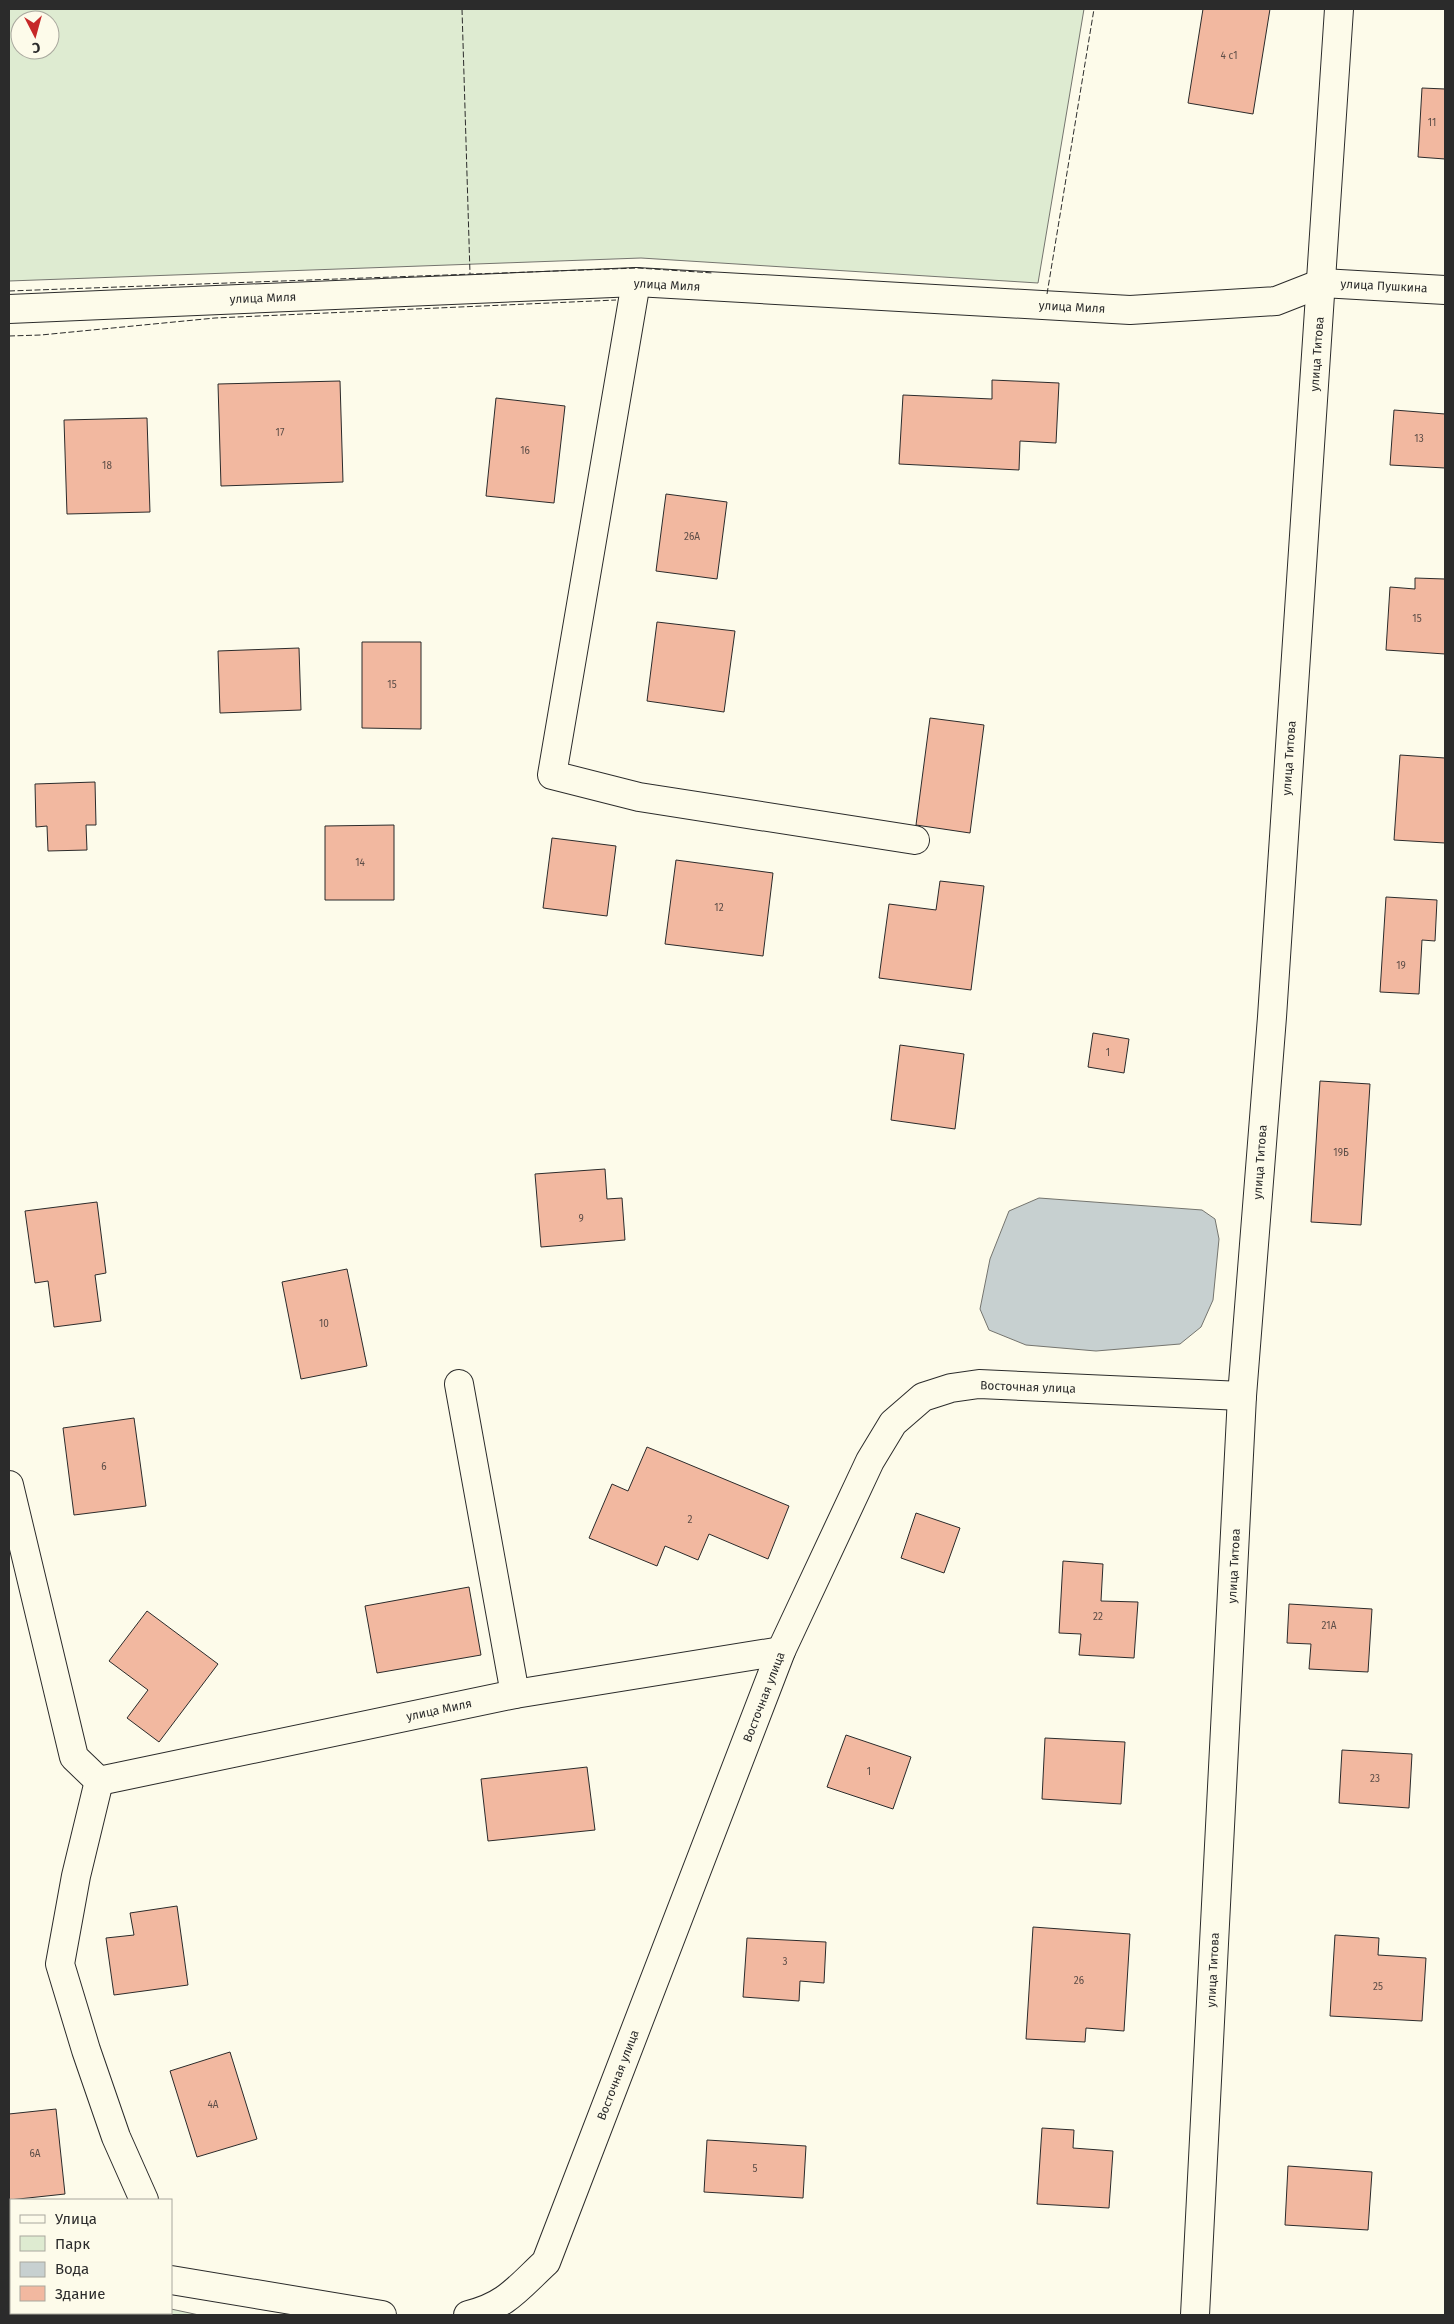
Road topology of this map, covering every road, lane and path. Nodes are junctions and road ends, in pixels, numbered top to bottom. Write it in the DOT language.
graph roads {
  1 [pos="1339,9"];
  2 [pos="636,282"];
  3 [pos="1322,283"];
  4 [pos="1445,290"];
  5 [pos="9,309"];
  6 [pos="915,840"];
  7 [pos="459,1384"];
  8 [pos="1242,1396"];
  9 [pos="9,1485"];
  10 [pos="782,1651"];
  11 [pos="515,1694"];
  12 [pos="98,1781"];
  13 [pos="144,2199"];
  14 [pos="174,2275"];
  15 [pos="506,2309"];
  16 [pos="382,2315"];
  17 [pos="468,2315"];
  18 [pos="1195,2315"];
  1 -- 3 [label="street, улица Титова"];
  2 -- 3 [label="street, улица Миля"];
  2 -- 5 [label="street, улица Миля"];
  2 -- 6 [label="street"];
  3 -- 4 [label="street, улица Пушкина"];
  3 -- 8 [label="street, улица Титова"];
  7 -- 11 [label="street"];
  8 -- 10 [label="street, Восточная улица"];
  8 -- 18 [label="street, улица Титова"];
  9 -- 12 [label="street"];
  10 -- 11 [label="street, улица Миля"];
  10 -- 15 [label="street, Восточная улица"];
  11 -- 12 [label="street, улица Миля"];
  12 -- 13 [label="street"];
  14 -- 16 [label="street"];
  15 -- 17 [label="street"];
}
